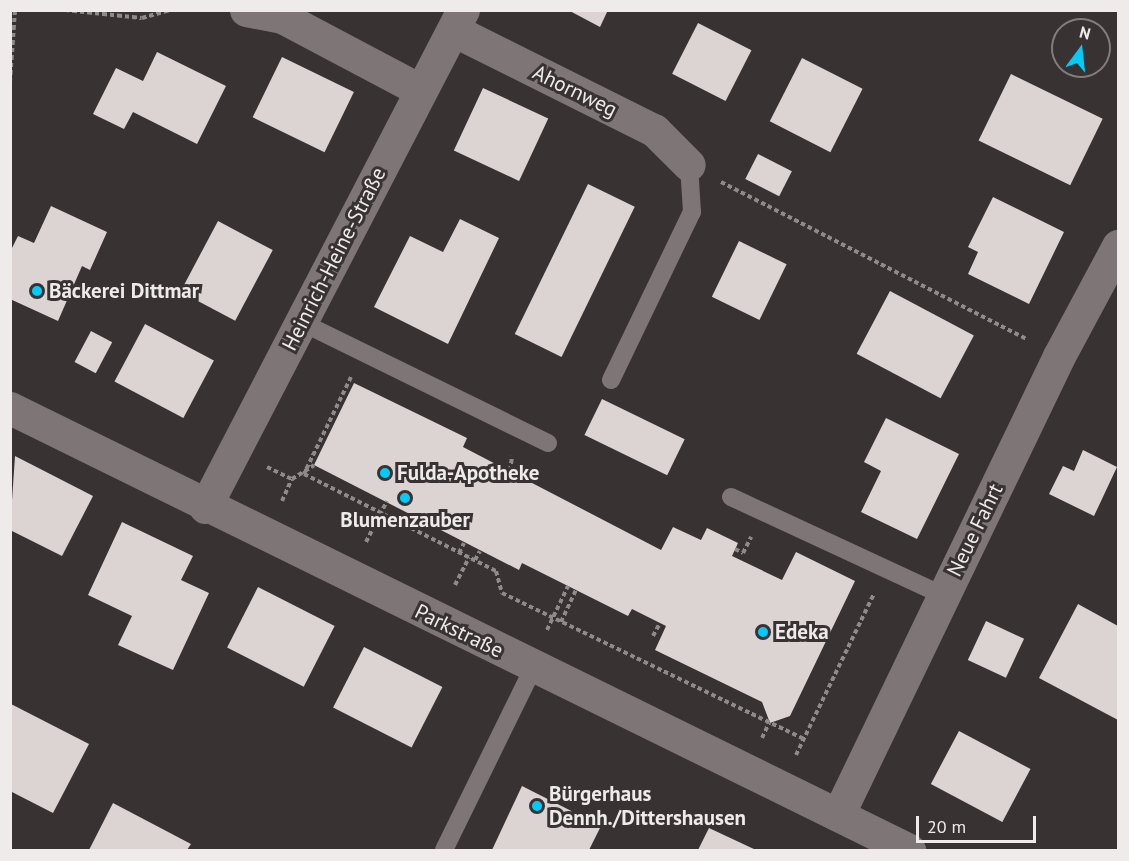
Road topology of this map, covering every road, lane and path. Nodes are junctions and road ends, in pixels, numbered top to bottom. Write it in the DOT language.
graph roads {
  1 [pos="15,10"];
  2 [pos="65,10"];
  3 [pos="170,10"];
  4 [pos="246,10"];
  5 [pos="458,20"];
  6 [pos="12,66"];
  7 [pos="10,82"];
  8 [pos="420,90"];
  9 [pos="688,165"];
  10 [pos="1119,246"];
  11 [pos="301,322"];
  12 [pos="1059,356"];
  13 [pos="352,374"];
  14 [pos="611,380"];
  15 [pos="10,408"];
  16 [pos="548,443"];
  17 [pos="262,464"];
  18 [pos="314,465"];
  19 [pos="303,474"];
  20 [pos="292,479"];
  21 [pos="731,497"];
  22 [pos="387,501"];
  23 [pos="279,506"];
  24 [pos="205,507"];
  25 [pos="381,513"];
  26 [pos="464,543"];
  27 [pos="480,551"];
  28 [pos="459,553"];
  29 [pos="360,555"];
  30 [pos="475,561"];
  31 [pos="568,586"];
  32 [pos="576,590"];
  33 [pos="876,590"];
  34 [pos="944,596"];
  35 [pos="553,618"];
  36 [pos="561,622"];
  37 [pos="660,623"];
  38 [pos="544,636"];
  39 [pos="653,636"];
  40 [pos="534,668"];
  41 [pos="804,739"];
  42 [pos="805,764"];
  43 [pos="838,816"];
  44 [pos="444,850"];
  45 [pos="909,850"];
  1 -- 6 [label="path"];
  2 -- 3 [label="path"];
  4 -- 8 [label="street"];
  5 -- 8 [label="street, Heinrich-Heine-Straße"];
  5 -- 9 [label="street, Ahornweg"];
  6 -- 7 [label="path"];
  8 -- 11 [label="street, Heinrich-Heine-Straße"];
  9 -- 12 [label="path"];
  9 -- 14 [label="lane"];
  10 -- 12 [label="street, Neue Fahrt"];
  11 -- 16 [label="lane"];
  11 -- 24 [label="street, Heinrich-Heine-Straße"];
  12 -- 34 [label="street, Neue Fahrt"];
  13 -- 19 [label="path"];
  15 -- 24 [label="street, Parkstraße"];
  17 -- 20 [label="path"];
  18 -- 19 [label="path"];
  19 -- 20 [label="path"];
  19 -- 25 [label="path"];
  20 -- 23 [label="path"];
  21 -- 34 [label="lane"];
  22 -- 25 [label="path"];
  24 -- 40 [label="street, Parkstraße"];
  25 -- 28 [label="path"];
  25 -- 29 [label="path"];
  26 -- 28 [label="path"];
  27 -- 30 [label="path"];
  28 -- 30 [label="path"];
  30 -- 35 [label="path"];
  31 -- 35 [label="path"];
  32 -- 36 [label="path"];
  33 -- 41 [label="path"];
  34 -- 43 [label="street, Neue Fahrt"];
  35 -- 36 [label="path"];
  35 -- 38 [label="path"];
  36 -- 41 [label="path"];
  37 -- 39 [label="path"];
  40 -- 43 [label="street, Parkstraße"];
  40 -- 44 [label="lane"];
  41 -- 42 [label="path"];
  43 -- 45 [label="street, Parkstraße"];
}
